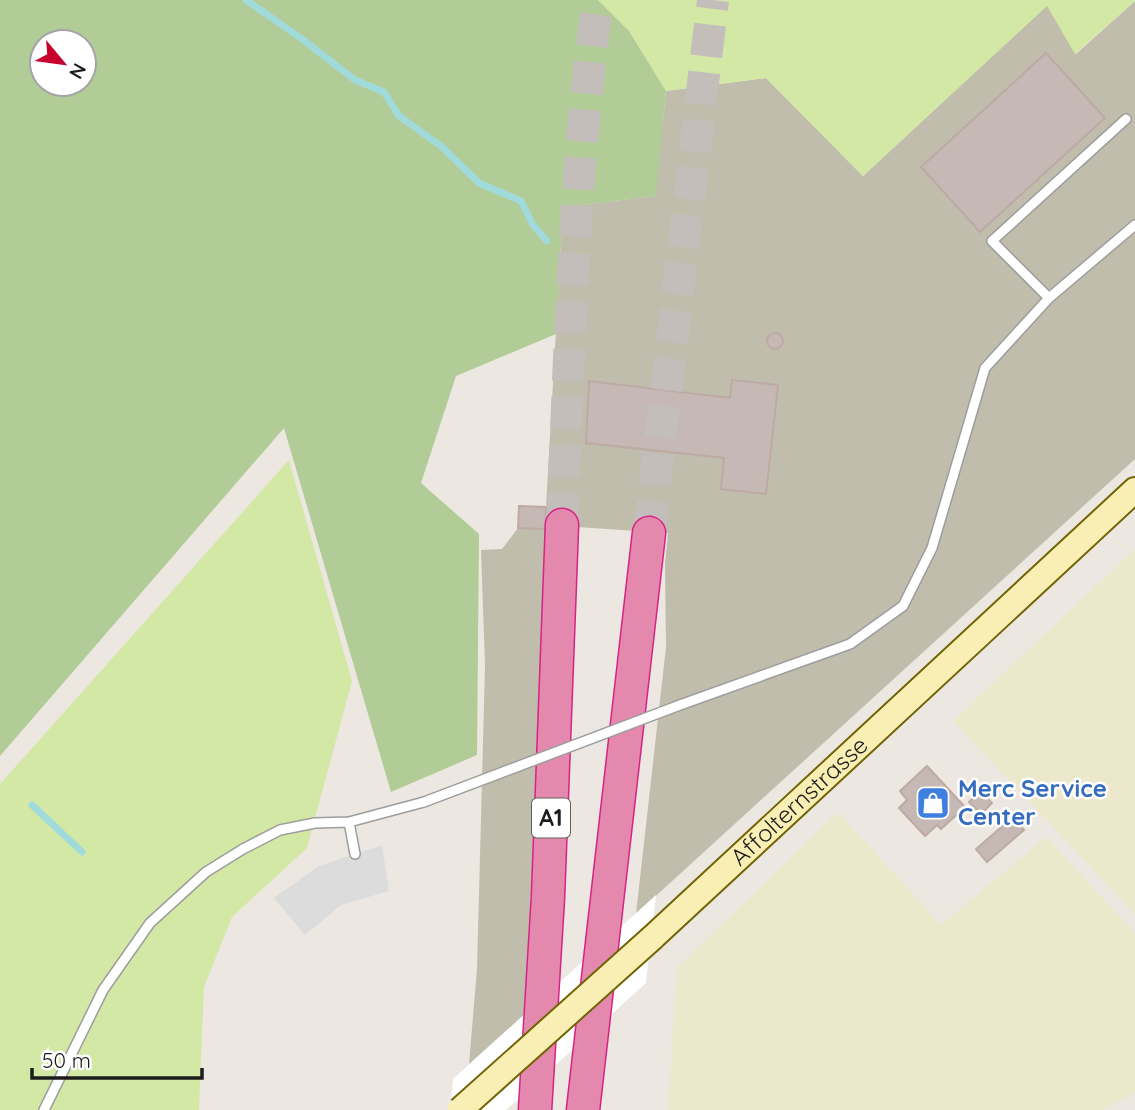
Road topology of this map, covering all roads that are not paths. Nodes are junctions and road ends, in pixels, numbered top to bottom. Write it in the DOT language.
graph roads {
  1 [pos="1126,119"];
  2 [pos="1135,225"];
  3 [pos="1049,298"];
  4 [pos="1135,490"];
  5 [pos="562,525"];
  6 [pos="649,533"];
  7 [pos="349,822"];
  8 [pos="355,854"];
  9 [pos="44,1110"];
  10 [pos="460,1110"];
  11 [pos="534,1110"];
  12 [pos="583,1110"];
  1 -- 3 [label="lane"];
  2 -- 3 [label="lane"];
  3 -- 7 [label="lane, bridge"];
  4 -- 10 [label="street, Affolternstrasse, bridge"];
  5 -- 11 [label="highway, A1"];
  6 -- 12 [label="highway"];
  7 -- 8 [label="lane"];
  7 -- 9 [label="lane"];
}
